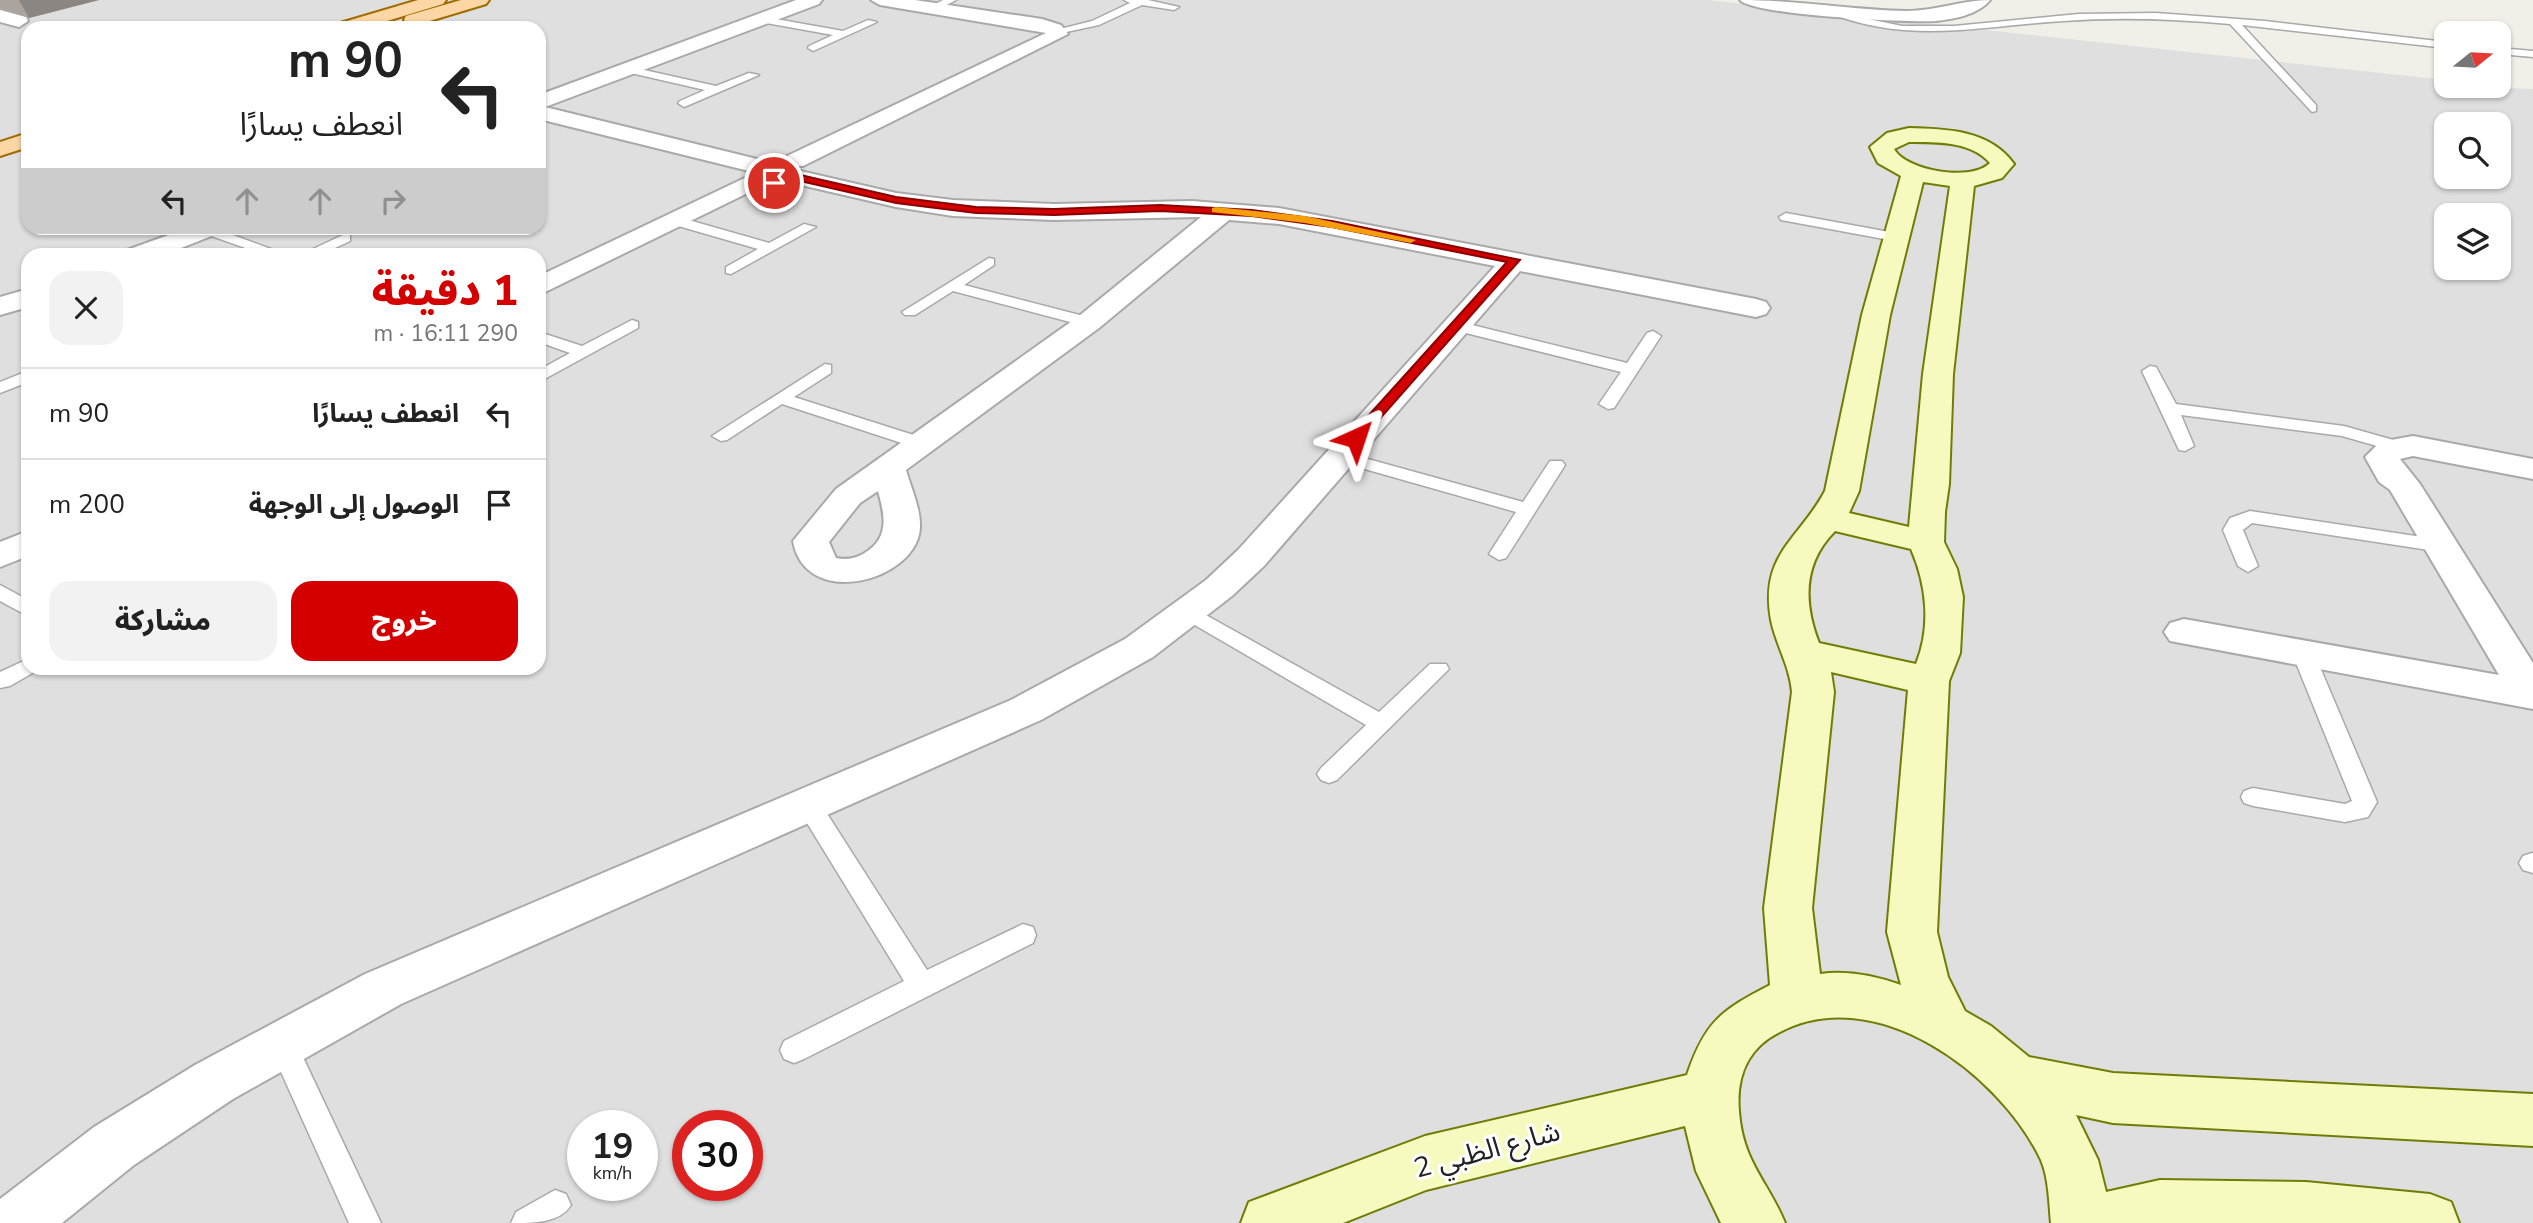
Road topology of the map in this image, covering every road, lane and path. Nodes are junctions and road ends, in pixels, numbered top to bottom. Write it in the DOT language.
graph roads {
  1 [pos="437,0"];
  2 [pos="480,0"];
  3 [pos="880,0"];
  4 [pos="951,0"];
  5 [pos="1129,0"];
  6 [pos="1749,0"];
  7 [pos="1949,0"];
  8 [pos="1981,0"];
  9 [pos="807,1"];
  10 [pos="1140,2"];
  11 [pos="1174,7"];
  12 [pos="1826,8"];
  13 [pos="931,9"];
  14 [pos="1874,13"];
  15 [pos="0,16"];
  16 [pos="759,19"];
  17 [pos="19,20"];
  18 [pos="367,21"];
  19 [pos="410,21"];
  20 [pos="872,22"];
  21 [pos="2234,23"];
  22 [pos="1026,25"];
  23 [pos="1057,31"];
  24 [pos="844,34"];
  25 [pos="1038,44"];
  26 [pos="2434,44"];
  27 [pos="813,48"];
  28 [pos="2511,52"];
  29 [pos="2533,54"];
  30 [pos="626,69"];
  31 [pos="753,75"];
  32 [pos="718,90"];
  33 [pos="546,99"];
  34 [pos="684,103"];
  35 [pos="2312,108"];
  36 [pos="546,114"];
  37 [pos="21,125"];
  38 [pos="0,131"];
  39 [pos="21,142"];
  40 [pos="0,149"];
  41 [pos="795,169"];
  42 [pos="1914,172"];
  43 [pos="752,173"];
  44 [pos="1963,180"];
  45 [pos="1225,210"];
  46 [pos="1786,217"];
  47 [pos="673,220"];
  48 [pos="809,227"];
  49 [pos="189,235"];
  50 [pos="226,235"];
  51 [pos="1895,237"];
  52 [pos="345,238"];
  53 [pos="156,248"];
  54 [pos="261,248"];
  55 [pos="323,248"];
  56 [pos="771,248"];
  57 [pos="1515,260"];
  58 [pos="989,262"];
  59 [pos="731,270"];
  60 [pos="546,284"];
  61 [pos="951,286"];
  62 [pos="21,300"];
  63 [pos="0,307"];
  64 [pos="1756,308"];
  65 [pos="909,312"];
  66 [pos="1089,321"];
  67 [pos="632,325"];
  68 [pos="1456,326"];
  69 [pos="1653,336"];
  70 [pos="546,339"];
  71 [pos="583,352"];
  72 [pos="0,369"];
  73 [pos="825,369"];
  74 [pos="1631,369"];
  75 [pos="2150,371"];
  76 [pos="546,373"];
  77 [pos="21,377"];
  78 [pos="21,380"];
  79 [pos="0,388"];
  80 [pos="780,398"];
  81 [pos="1608,404"];
  82 [pos="2170,408"];
  83 [pos="721,436"];
  84 [pos="920,443"];
  85 [pos="2185,446"];
  86 [pos="2398,447"];
  87 [pos="1339,456"];
  88 [pos="2469,459"];
  89 [pos="1556,465"];
  90 [pos="888,467"];
  91 [pos="2533,469"];
  92 [pos="2403,484"];
  93 [pos="1528,509"];
  94 [pos="1828,519"];
  95 [pos="1926,542"];
  96 [pos="21,546"];
  97 [pos="2442,546"];
  98 [pos="1499,554"];
  99 [pos="0,556"];
  100 [pos="2248,566"];
  101 [pos="0,592"];
  102 [pos="21,605"];
  103 [pos="1188,612"];
  104 [pos="2184,632"];
  105 [pos="1805,653"];
  106 [pos="2303,653"];
  107 [pos="1438,669"];
  108 [pos="21,670"];
  109 [pos="2,681"];
  110 [pos="1929,681"];
  111 [pos="2533,695"];
  112 [pos="1382,724"];
  113 [pos="1329,774"];
  114 [pos="2253,797"];
  115 [pos="808,805"];
  116 [pos="1023,935"];
  117 [pos="922,986"];
  118 [pos="1797,999"];
  119 [pos="1945,1025"];
  120 [pos="282,1043"];
  121 [pos="794,1050"];
  122 [pos="2017,1079"];
  123 [pos="1710,1095"];
  124 [pos="2533,1120"];
  125 [pos="555,1205"];
  126 [pos="16,1223"];
  127 [pos="365,1223"];
  128 [pos="527,1223"];
  129 [pos="1270,1223"];
  130 [pos="1756,1223"];
  131 [pos="2080,1223"];
  132 [pos="2096,1223"];
  133 [pos="2430,1223"];
  1 -- 18 [label="main road"];
  2 -- 19 [label="main road"];
  3 -- 13 [label="street"];
  4 -- 13 [label="lane"];
  5 -- 10 [label="lane"];
  6 -- 12 [label="street"];
  7 -- 14 [label="street"];
  8 -- 14 [label="street"];
  9 -- 16 [label="street"];
  10 -- 11 [label="lane"];
  10 -- 23 [label="lane"];
  12 -- 14 [label="street"];
  12 -- 21 [label="lane"];
  13 -- 22 [label="street"];
  15 -- 17 [label="street"];
  16 -- 24 [label="lane"];
  16 -- 30 [label="street"];
  20 -- 24 [label="lane"];
  21 -- 26 [label="lane"];
  21 -- 35 [label="lane"];
  22 -- 23 [label="street"];
  22 -- 25 [label="street"];
  23 -- 25 [label="street"];
  24 -- 27 [label="lane"];
  25 -- 41 [label="street"];
  28 -- 29 [label="lane"];
  30 -- 32 [label="lane"];
  30 -- 33 [label="street"];
  31 -- 32 [label="lane"];
  32 -- 34 [label="lane"];
  36 -- 43 [label="street"];
  37 -- 38 [label="main road"];
  39 -- 40 [label="main road"];
  41 -- 43 [label="street"];
  41 -- 45 [label="street"];
  42 -- 44 [label="street"];
  42 -- 44 [label="street"];
  42 -- 51 [label="street"];
  43 -- 47 [label="street"];
  44 -- 95 [label="street"];
  45 -- 57 [label="street"];
  45 -- 66 [label="street"];
  46 -- 51 [label="lane"];
  47 -- 56 [label="lane"];
  47 -- 60 [label="street"];
  48 -- 56 [label="lane"];
  49 -- 53 [label="street"];
  50 -- 54 [label="lane"];
  51 -- 94 [label="street"];
  52 -- 55 [label="lane"];
  56 -- 59 [label="lane"];
  57 -- 64 [label="street"];
  57 -- 68 [label="street"];
  58 -- 61 [label="lane"];
  61 -- 65 [label="lane"];
  61 -- 66 [label="lane"];
  62 -- 63 [label="street"];
  66 -- 84 [label="street"];
  67 -- 71 [label="lane"];
  68 -- 74 [label="lane"];
  68 -- 87 [label="street"];
  69 -- 74 [label="lane"];
  70 -- 71 [label="lane"];
  71 -- 76 [label="lane"];
  72 -- 77 [label="lane"];
  73 -- 80 [label="lane"];
  74 -- 81 [label="lane"];
  75 -- 82 [label="lane"];
  78 -- 79 [label="lane"];
  80 -- 83 [label="lane"];
  80 -- 84 [label="lane"];
  82 -- 85 [label="lane"];
  82 -- 86 [label="lane"];
  84 -- 90 [label="street"];
  86 -- 88 [label="street"];
  86 -- 92 [label="street"];
  87 -- 93 [label="lane"];
  87 -- 103 [label="street"];
  88 -- 91 [label="street"];
  88 -- 92 [label="street"];
  89 -- 93 [label="lane"];
  92 -- 97 [label="street"];
  93 -- 98 [label="lane"];
  94 -- 95 [label="street"];
  94 -- 105 [label="street"];
  95 -- 110 [label="street"];
  96 -- 99 [label="street"];
  97 -- 100 [label="lane"];
  97 -- 111 [label="street"];
  101 -- 102 [label="lane"];
  103 -- 112 [label="lane"];
  103 -- 115 [label="street"];
  104 -- 106 [label="street"];
  105 -- 110 [label="street"];
  105 -- 118 [label="street"];
  106 -- 111 [label="street"];
  106 -- 114 [label="lane"];
  107 -- 112 [label="lane"];
  108 -- 109 [label="lane"];
  110 -- 119 [label="street"];
  112 -- 113 [label="lane"];
  115 -- 117 [label="lane"];
  115 -- 120 [label="street"];
  116 -- 117 [label="lane"];
  117 -- 121 [label="lane"];
  118 -- 119 [label="street"];
  118 -- 123 [label="street"];
  119 -- 122 [label="street"];
  120 -- 126 [label="street"];
  120 -- 127 [label="lane"];
  122 -- 124 [label="street"];
  122 -- 131 [label="street"];
  123 -- 129 [label="street, شارع الظبي 2"];
  123 -- 130 [label="street"];
  125 -- 128 [label="lane"];
  132 -- 133 [label="street"];
}
